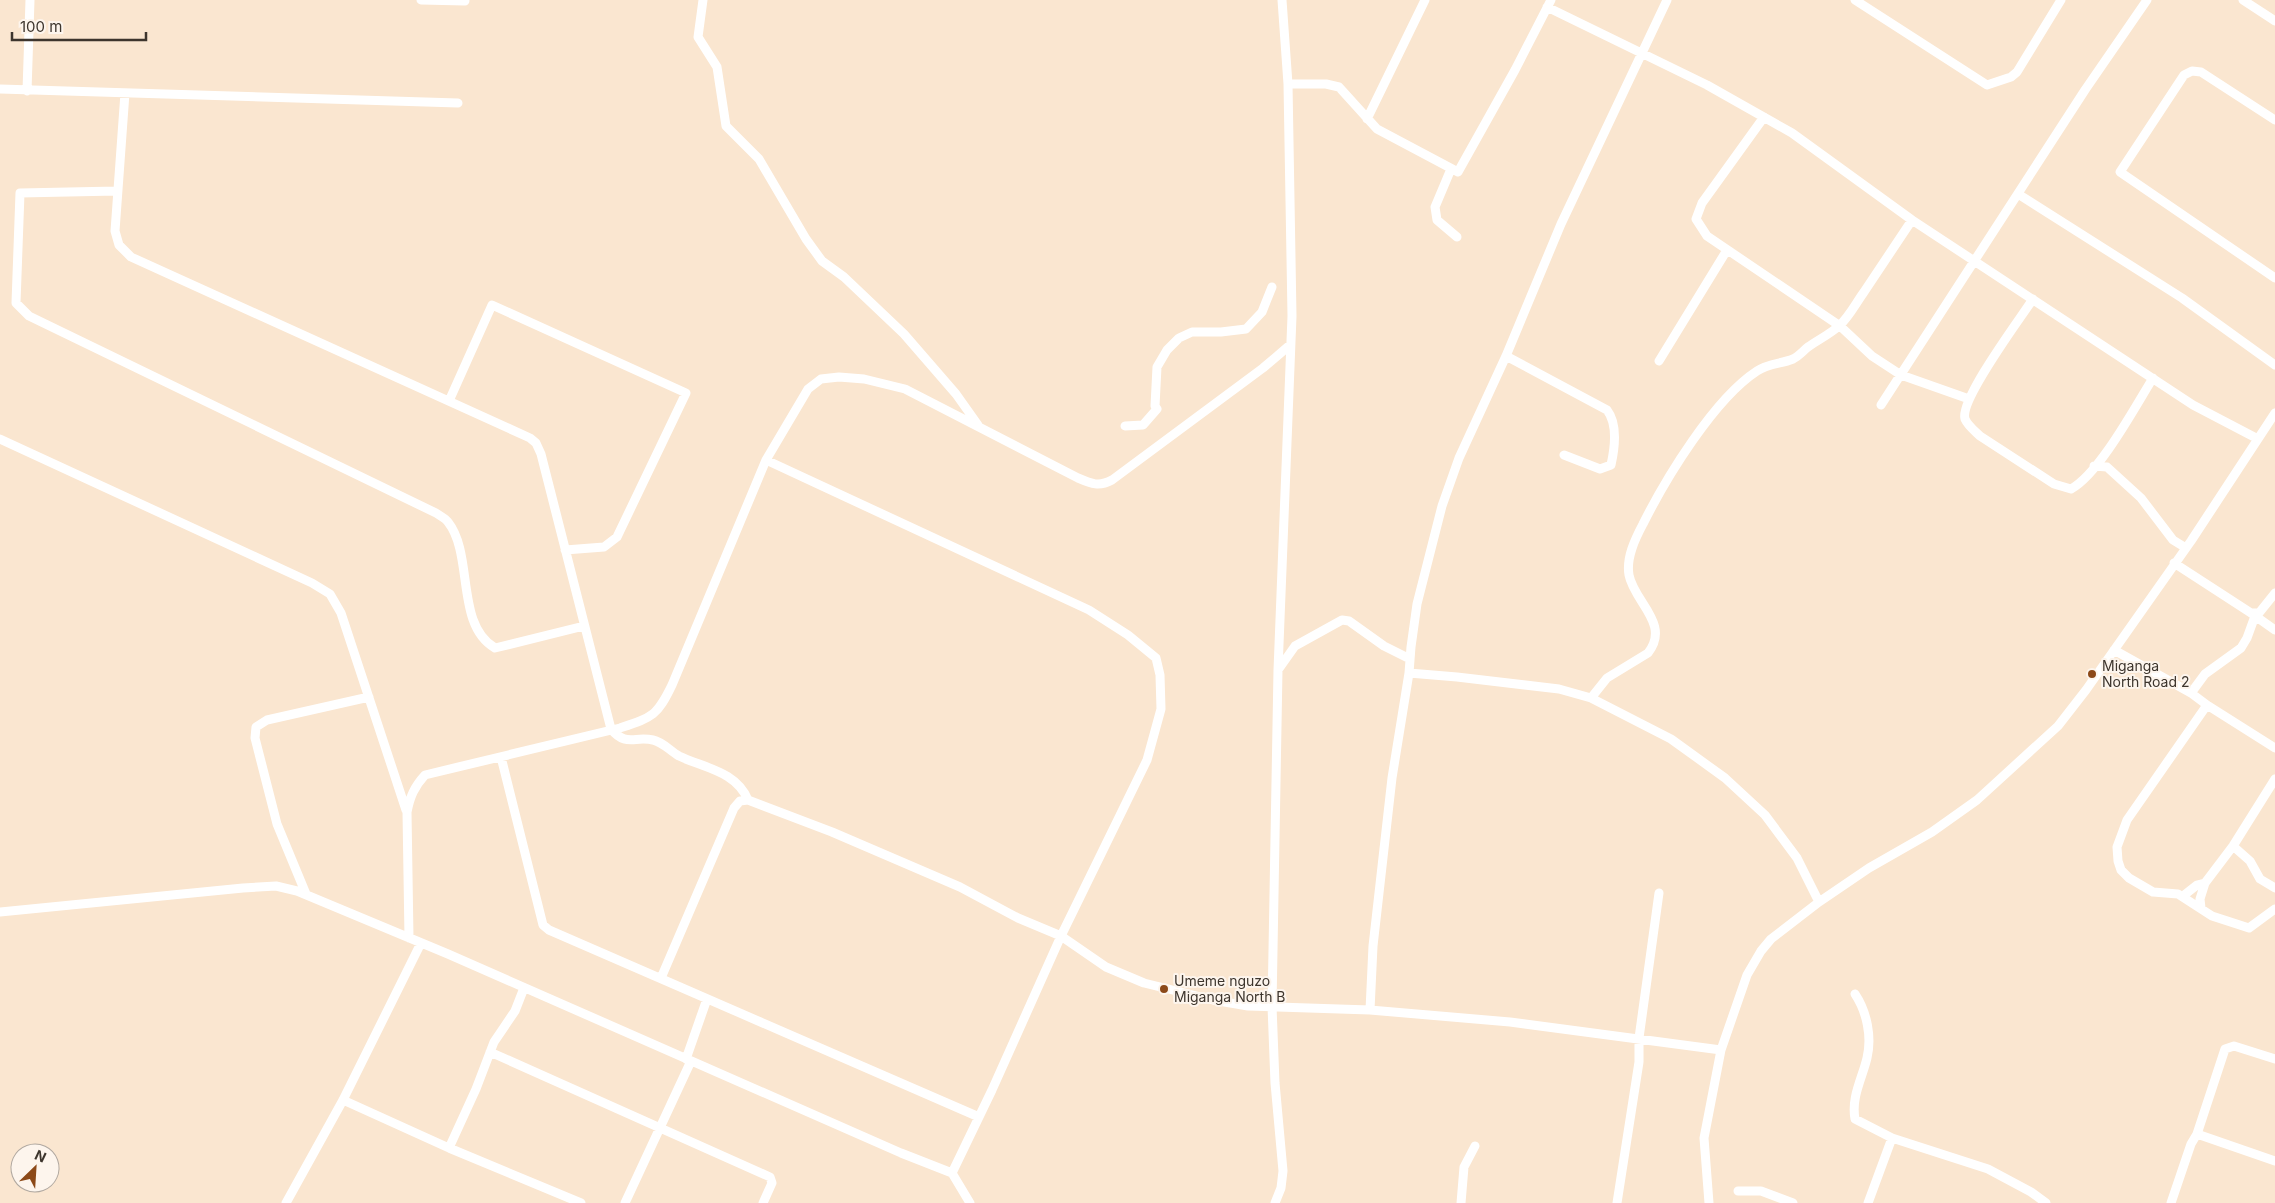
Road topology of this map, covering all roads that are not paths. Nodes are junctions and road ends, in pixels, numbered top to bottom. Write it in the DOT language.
graph roads {
  1 [pos="30,0"];
  2 [pos="422,0"];
  3 [pos="703,0"];
  4 [pos="1282,0"];
  5 [pos="1425,0"];
  6 [pos="1667,0"];
  7 [pos="1855,0"];
  8 [pos="2061,0"];
  9 [pos="2147,0"];
  10 [pos="2243,0"];
  11 [pos="465,1"];
  12 [pos="1549,3"];
  13 [pos="2275,21"];
  14 [pos="1642,53"];
  15 [pos="1288,84"];
  16 [pos="0,90"];
  17 [pos="27,90"];
  18 [pos="125,93"];
  19 [pos="458,103"];
  20 [pos="1764,118"];
  21 [pos="1367,119"];
  22 [pos="2275,120"];
  23 [pos="1451,169"];
  24 [pos="118,191"];
  25 [pos="2018,194"];
  26 [pos="1912,220"];
  27 [pos="1457,237"];
  28 [pos="1727,250"];
  29 [pos="1973,261"];
  30 [pos="2275,278"];
  31 [pos="1272,286"];
  32 [pos="2033,299"];
  33 [pos="1840,326"];
  34 [pos="1290,345"];
  35 [pos="1506,356"];
  36 [pos="1659,361"];
  37 [pos="2275,364"];
  38 [pos="1901,375"];
  39 [pos="2153,378"];
  40 [pos="1969,399"];
  41 [pos="449,401"];
  42 [pos="1881,405"];
  43 [pos="2275,413"];
  44 [pos="1125,426"];
  45 [pos="979,427"];
  46 [pos="0,439"];
  47 [pos="2258,439"];
  48 [pos="1564,454"];
  49 [pos="766,460"];
  50 [pos="2094,466"];
  51 [pos="2186,548"];
  52 [pos="565,550"];
  53 [pos="2174,563"];
  54 [pos="2275,594"];
  55 [pos="2253,615"];
  56 [pos="584,626"];
  57 [pos="2275,630"];
  58 [pos="2114,650"];
  59 [pos="1410,659"];
  60 [pos="1278,670"];
  61 [pos="1409,673"];
  62 [pos="2191,693"];
  63 [pos="369,697"];
  64 [pos="1591,698"];
  65 [pos="2207,706"];
  66 [pos="610,729"];
  67 [pos="2275,748"];
  68 [pos="501,757"];
  69 [pos="2275,779"];
  70 [pos="748,800"];
  71 [pos="407,812"];
  72 [pos="2233,846"];
  73 [pos="2205,883"];
  74 [pos="2275,888"];
  75 [pos="1659,893"];
  76 [pos="306,894"];
  77 [pos="2183,896"];
  78 [pos="1819,902"];
  79 [pos="2201,908"];
  80 [pos="2275,909"];
  81 [pos="0,912"];
  82 [pos="1061,936"];
  83 [pos="409,938"];
  84 [pos="421,943"];
  85 [pos="661,978"];
  86 [pos="524,988"];
  87 [pos="1855,994"];
  88 [pos="707,999"];
  89 [pos="1272,1006"];
  90 [pos="1370,1010"];
  91 [pos="1639,1038"];
  92 [pos="1721,1050"];
  93 [pos="490,1052"];
  94 [pos="2275,1059"];
  95 [pos="688,1060"];
  96 [pos="343,1100"];
  97 [pos="979,1117"];
  98 [pos="659,1127"];
  99 [pos="2197,1134"];
  100 [pos="1892,1138"];
  101 [pos="1475,1146"];
  102 [pos="448,1148"];
  103 [pos="2275,1161"];
  104 [pos="952,1173"];
  105 [pos="1738,1191"];
  106 [pos="286,1203"];
  107 [pos="581,1203"];
  108 [pos="625,1203"];
  109 [pos="763,1203"];
  110 [pos="970,1203"];
  111 [pos="1275,1203"];
  112 [pos="1461,1203"];
  113 [pos="1616,1203"];
  114 [pos="1709,1203"];
  115 [pos="1793,1203"];
  116 [pos="1868,1203"];
  117 [pos="2046,1203"];
  118 [pos="2171,1203"];
  1 -- 17 [label="street"];
  2 -- 11 [label="street"];
  3 -- 45 [label="street"];
  4 -- 15 [label="street"];
  5 -- 21 [label="street"];
  6 -- 14 [label="street"];
  7 -- 8 [label="street"];
  9 -- 25 [label="street"];
  10 -- 13 [label="street"];
  12 -- 14 [label="street"];
  12 -- 23 [label="street"];
  14 -- 20 [label="street"];
  14 -- 35 [label="street"];
  15 -- 21 [label="street"];
  15 -- 34 [label="street"];
  16 -- 17 [label="street"];
  17 -- 18 [label="street"];
  18 -- 19 [label="street"];
  18 -- 24 [label="street"];
  20 -- 26 [label="street"];
  20 -- 28 [label="street"];
  21 -- 23 [label="street"];
  22 -- 30 [label="street"];
  23 -- 27 [label="street"];
  24 -- 41 [label="street"];
  24 -- 56 [label="street"];
  25 -- 29 [label="street"];
  25 -- 37 [label="street"];
  26 -- 29 [label="street"];
  26 -- 33 [label="street"];
  28 -- 33 [label="street"];
  28 -- 36 [label="street"];
  29 -- 32 [label="street"];
  29 -- 38 [label="street"];
  31 -- 44 [label="street"];
  32 -- 39 [label="street"];
  32 -- 40 [label="street"];
  33 -- 38 [label="street"];
  33 -- 64 [label="street"];
  34 -- 45 [label="street"];
  34 -- 60 [label="street"];
  35 -- 48 [label="street"];
  35 -- 59 [label="street"];
  38 -- 40 [label="street"];
  38 -- 42 [label="street"];
  39 -- 47 [label="street"];
  39 -- 50 [label="street"];
  40 -- 50 [label="street"];
  41 -- 52 [label="street"];
  41 -- 52 [label="street"];
  43 -- 47 [label="street"];
  45 -- 49 [label="street"];
  46 -- 63 [label="street"];
  47 -- 51 [label="street"];
  49 -- 66 [label="street"];
  49 -- 82 [label="street"];
  50 -- 51 [label="street"];
  51 -- 53 [label="street"];
  52 -- 56 [label="street"];
  53 -- 55 [label="street"];
  53 -- 58 [label="street"];
  54 -- 55 [label="street"];
  55 -- 57 [label="street"];
  55 -- 62 [label="street"];
  56 -- 66 [label="street"];
  58 -- 62 [label="street"];
  58 -- 78 [label="street"];
  59 -- 60 [label="street"];
  59 -- 61 [label="street"];
  60 -- 89 [label="street"];
  61 -- 64 [label="street"];
  61 -- 90 [label="street"];
  62 -- 65 [label="street"];
  63 -- 71 [label="street"];
  63 -- 76 [label="street"];
  64 -- 78 [label="street"];
  65 -- 67 [label="street"];
  65 -- 77 [label="street"];
  66 -- 68 [label="street"];
  66 -- 70 [label="street"];
  68 -- 71 [label="street"];
  68 -- 85 [label="street"];
  69 -- 72 [label="street"];
  70 -- 82 [label="street"];
  70 -- 85 [label="street"];
  71 -- 83 [label="street"];
  72 -- 73 [label="street"];
  72 -- 74 [label="street"];
  73 -- 77 [label="street"];
  73 -- 79 [label="street"];
  75 -- 91 [label="street"];
  76 -- 81 [label="street"];
  76 -- 83 [label="street"];
  77 -- 79 [label="street"];
  78 -- 92 [label="street"];
  79 -- 80 [label="street"];
  82 -- 89 [label="street"];
  82 -- 97 [label="street"];
  83 -- 84 [label="street"];
  84 -- 86 [label="street"];
  84 -- 96 [label="street"];
  85 -- 88 [label="street"];
  86 -- 93 [label="street"];
  86 -- 95 [label="street"];
  87 -- 100 [label="street"];
  88 -- 95 [label="street"];
  88 -- 97 [label="street"];
  89 -- 90 [label="street"];
  89 -- 111 [label="street"];
  90 -- 91 [label="street"];
  91 -- 92 [label="street"];
  91 -- 113 [label="street"];
  92 -- 114 [label="street"];
  93 -- 98 [label="street"];
  93 -- 102 [label="street"];
  94 -- 99 [label="street"];
  95 -- 98 [label="street"];
  95 -- 104 [label="street"];
  96 -- 102 [label="street"];
  96 -- 106 [label="street"];
  97 -- 104 [label="street"];
  98 -- 108 [label="street"];
  98 -- 109 [label="street"];
  99 -- 103 [label="street"];
  99 -- 118 [label="street"];
  100 -- 116 [label="street"];
  100 -- 117 [label="street"];
  101 -- 112 [label="street"];
  102 -- 107 [label="street"];
  104 -- 110 [label="street"];
  105 -- 115 [label="street"];
}
